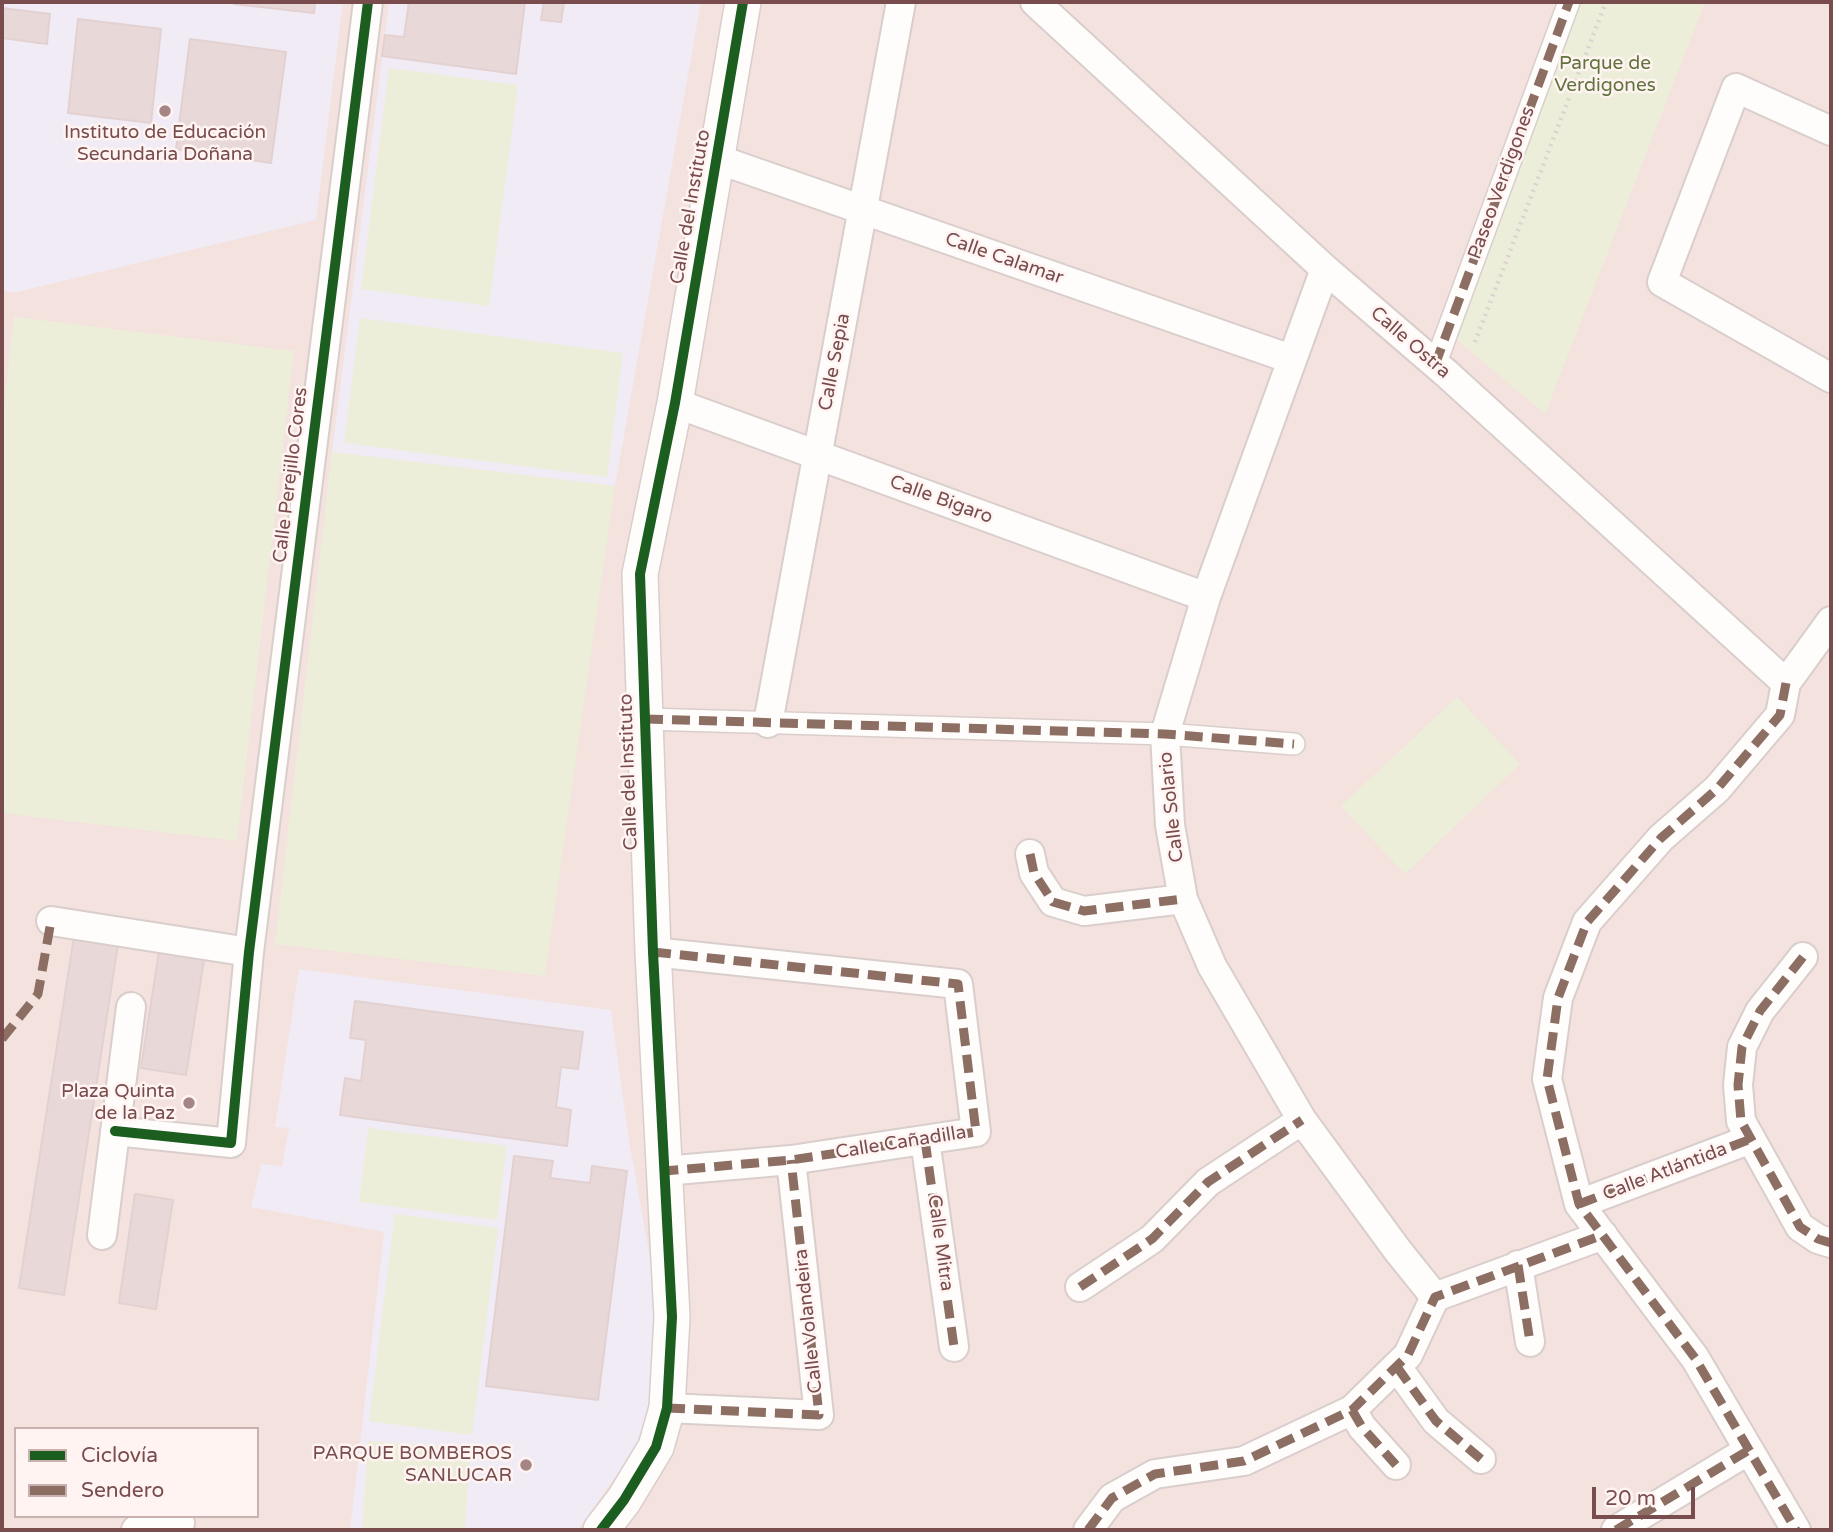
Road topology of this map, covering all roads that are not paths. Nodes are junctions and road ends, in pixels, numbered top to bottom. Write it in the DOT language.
graph roads {
  1 [pos="368,2"];
  2 [pos="743,2"];
  3 [pos="901,2"];
  4 [pos="1034,2"];
  5 [pos="1569,2"];
  6 [pos="1831,131"];
  7 [pos="717,159"];
  8 [pos="863,210"];
  9 [pos="1325,269"];
  10 [pos="1291,359"];
  11 [pos="1441,370"];
  12 [pos="1831,378"];
  13 [pos="675,403"];
  14 [pos="818,455"];
  15 [pos="1206,597"];
  16 [pos="1831,621"];
  17 [pos="1786,683"];
  18 [pos="645,719"];
  19 [pos="768,723"];
  20 [pos="1165,734"];
  21 [pos="1294,744"];
  22 [pos="1030,854"];
  23 [pos="1183,899"];
  24 [pos="51,921"];
  25 [pos="249,952"];
  26 [pos="653,952"];
  27 [pos="1803,957"];
  28 [pos="131,1007"];
  29 [pos="1302,1120"];
  30 [pos="116,1131"];
  31 [pos="1751,1139"];
  32 [pos="925,1140"];
  33 [pos="791,1160"];
  34 [pos="664,1171"];
  35 [pos="1579,1204"];
  36 [pos="1603,1235"];
  37 [pos="102,1236"];
  38 [pos="1831,1243"];
  39 [pos="1518,1265"];
  40 [pos="1080,1287"];
  41 [pos="1434,1297"];
  42 [pos="1530,1342"];
  43 [pos="954,1347"];
  44 [pos="1397,1367"];
  45 [pos="667,1408"];
  46 [pos="1352,1410"];
  47 [pos="1749,1450"];
  48 [pos="1481,1459"];
  49 [pos="1396,1465"];
  50 [pos="180,1523"];
  51 [pos="136,1530"];
  52 [pos="601,1530"];
  53 [pos="1088,1530"];
  54 [pos="1616,1530"];
  55 [pos="1796,1530"];
  1 -- 25 [label="street, Calle Perejillo Cores"];
  2 -- 7 [label="street, Calle del Instituto"];
  3 -- 8 [label="street, Calle Sepia"];
  4 -- 9 [label="street, Calle Ostra"];
  5 -- 11 [label="street, Paseo Verdigones"];
  6 -- 12 [label="street"];
  7 -- 8 [label="street, Calle Calamar"];
  7 -- 13 [label="street, Calle del Instituto"];
  8 -- 10 [label="street, Calle Calamar"];
  8 -- 14 [label="street, Calle Sepia"];
  9 -- 10 [label="street, Calle Solario"];
  9 -- 11 [label="street, Calle Ostra"];
  10 -- 15 [label="street, Calle Solario"];
  11 -- 17 [label="street, Calle Ostra"];
  13 -- 14 [label="street, Calle Bigaro"];
  13 -- 18 [label="street, Calle del Instituto"];
  14 -- 15 [label="street, Calle Bigaro"];
  14 -- 19 [label="street, Calle Sepia"];
  15 -- 20 [label="street, Calle Solario"];
  16 -- 17 [label="street"];
  17 -- 35 [label="street"];
  18 -- 19 [label="street"];
  18 -- 26 [label="street, Calle del Instituto"];
  19 -- 20 [label="street"];
  20 -- 21 [label="street"];
  20 -- 23 [label="street, Calle Solario"];
  22 -- 23 [label="street"];
  23 -- 29 [label="street, Calle Solario"];
  24 -- 25 [label="street"];
  25 -- 30 [label="street"];
  26 -- 32 [label="street, Calle Cañadilla"];
  26 -- 34 [label="street, Calle del Instituto"];
  27 -- 31 [label="street, Calle Atlántida"];
  28 -- 30 [label="street"];
  29 -- 40 [label="street"];
  29 -- 41 [label="street, Calle Solario"];
  30 -- 37 [label="street"];
  31 -- 35 [label="street, Calle Atlántida"];
  31 -- 38 [label="street, Calle Atlántida"];
  32 -- 33 [label="street, Calle Cañadilla"];
  32 -- 43 [label="street, Calle Mitra"];
  33 -- 34 [label="street, Calle Cañadilla"];
  33 -- 45 [label="street, Calle Volandeira"];
  34 -- 45 [label="street, Calle del Instituto"];
  35 -- 36 [label="street"];
  36 -- 39 [label="street"];
  36 -- 47 [label="street"];
  39 -- 41 [label="street"];
  39 -- 42 [label="street"];
  41 -- 44 [label="street"];
  44 -- 46 [label="street"];
  44 -- 48 [label="street"];
  45 -- 52 [label="street, Calle del Instituto"];
  46 -- 49 [label="street"];
  46 -- 53 [label="street"];
  47 -- 54 [label="street"];
  47 -- 55 [label="street"];
  50 -- 51 [label="street"];
}
